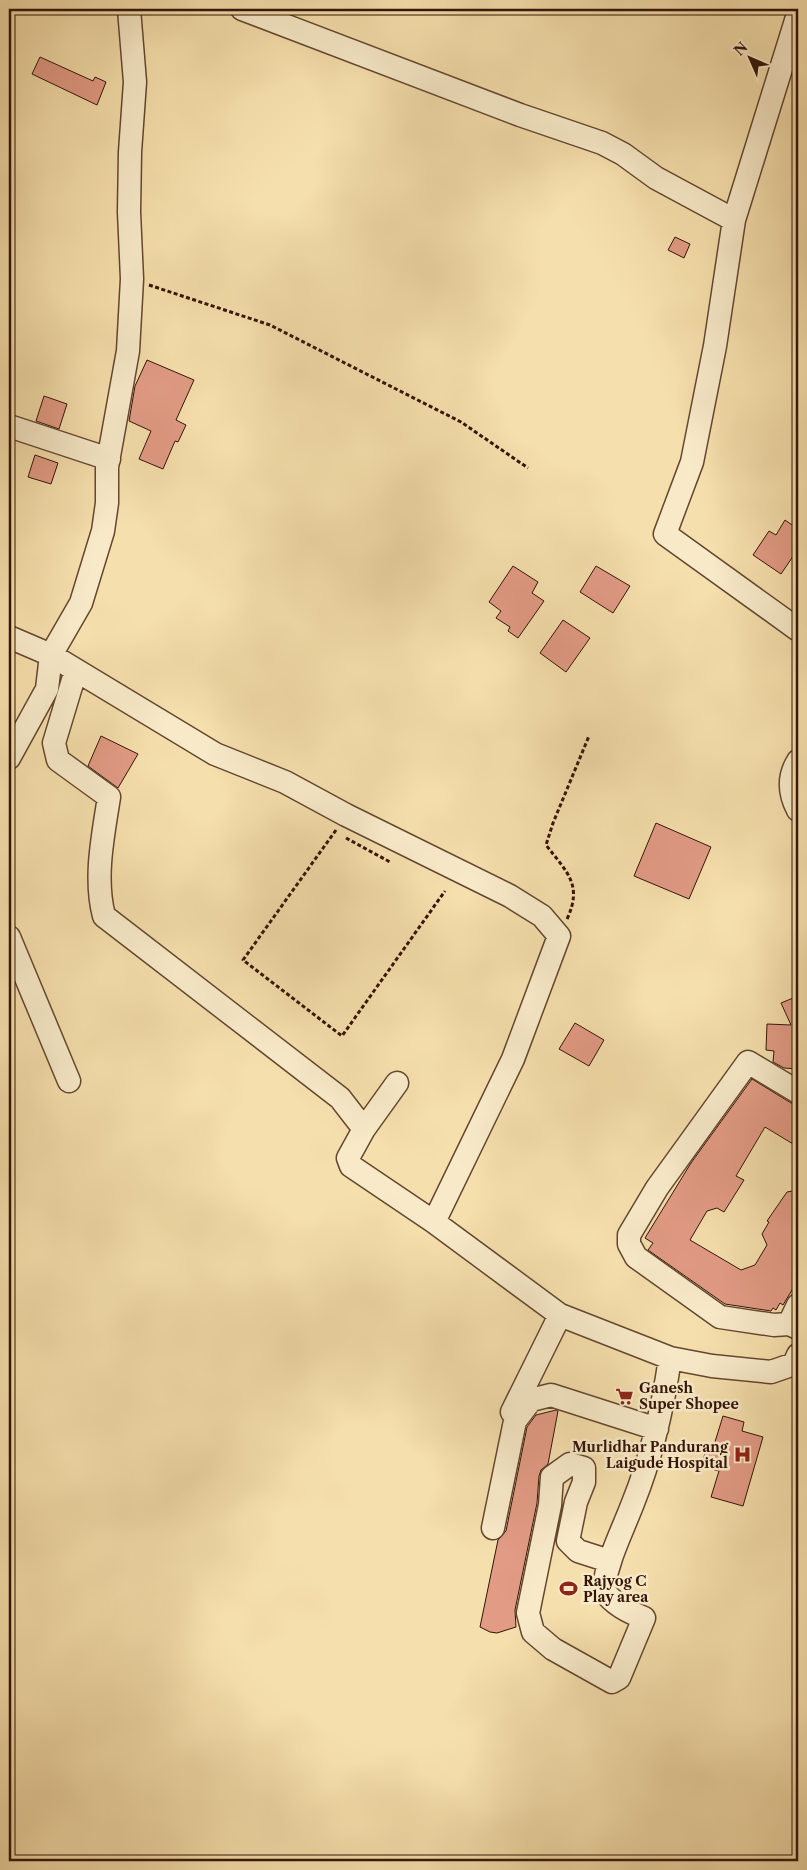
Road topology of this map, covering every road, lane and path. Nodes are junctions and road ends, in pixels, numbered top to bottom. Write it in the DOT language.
graph roads {
  1 [pos="129,9"];
  2 [pos="242,9"];
  3 [pos="798,14"];
  4 [pos="734,220"];
  5 [pos="132,279"];
  6 [pos="9,426"];
  7 [pos="109,459"];
  8 [pos="528,468"];
  9 [pos="798,635"];
  10 [pos="9,637"];
  11 [pos="51,655"];
  12 [pos="76,670"];
  13 [pos="589,736"];
  14 [pos="9,758"];
  15 [pos="798,761"];
  16 [pos="798,810"];
  17 [pos="340,824"];
  18 [pos="390,862"];
  19 [pos="445,891"];
  20 [pos="9,936"];
  21 [pos="559,936"];
  22 [pos="69,1081"];
  23 [pos="397,1083"];
  24 [pos="798,1092"];
  25 [pos="364,1129"];
  26 [pos="434,1222"];
  27 [pos="560,1315"];
  28 [pos="795,1319"];
  29 [pos="670,1358"];
  30 [pos="797,1362"];
  31 [pos="657,1429"];
  32 [pos="503,1430"];
  33 [pos="493,1528"];
  34 [pos="609,1561"];
  1 -- 5 [label="street"];
  2 -- 4 [label="street"];
  3 -- 4 [label="street"];
  4 -- 9 [label="street"];
  5 -- 7 [label="street"];
  5 -- 8 [label="path"];
  6 -- 7 [label="street"];
  7 -- 11 [label="street"];
  10 -- 11 [label="street"];
  11 -- 12 [label="street"];
  11 -- 14 [label="street"];
  12 -- 17 [label="street"];
  12 -- 25 [label="street"];
  13 -- 21 [label="path"];
  15 -- 16 [label="street"];
  17 -- 18 [label="path"];
  17 -- 19 [label="path"];
  17 -- 21 [label="street"];
  20 -- 22 [label="street"];
  21 -- 26 [label="street"];
  23 -- 25 [label="street"];
  24 -- 28 [label="street"];
  25 -- 26 [label="street"];
  26 -- 27 [label="street"];
  27 -- 29 [label="street"];
  27 -- 32 [label="street"];
  29 -- 30 [label="street"];
  29 -- 31 [label="street"];
  31 -- 33 [label="street"];
  31 -- 34 [label="street"];
  34 -- 34 [label="street"];
}
